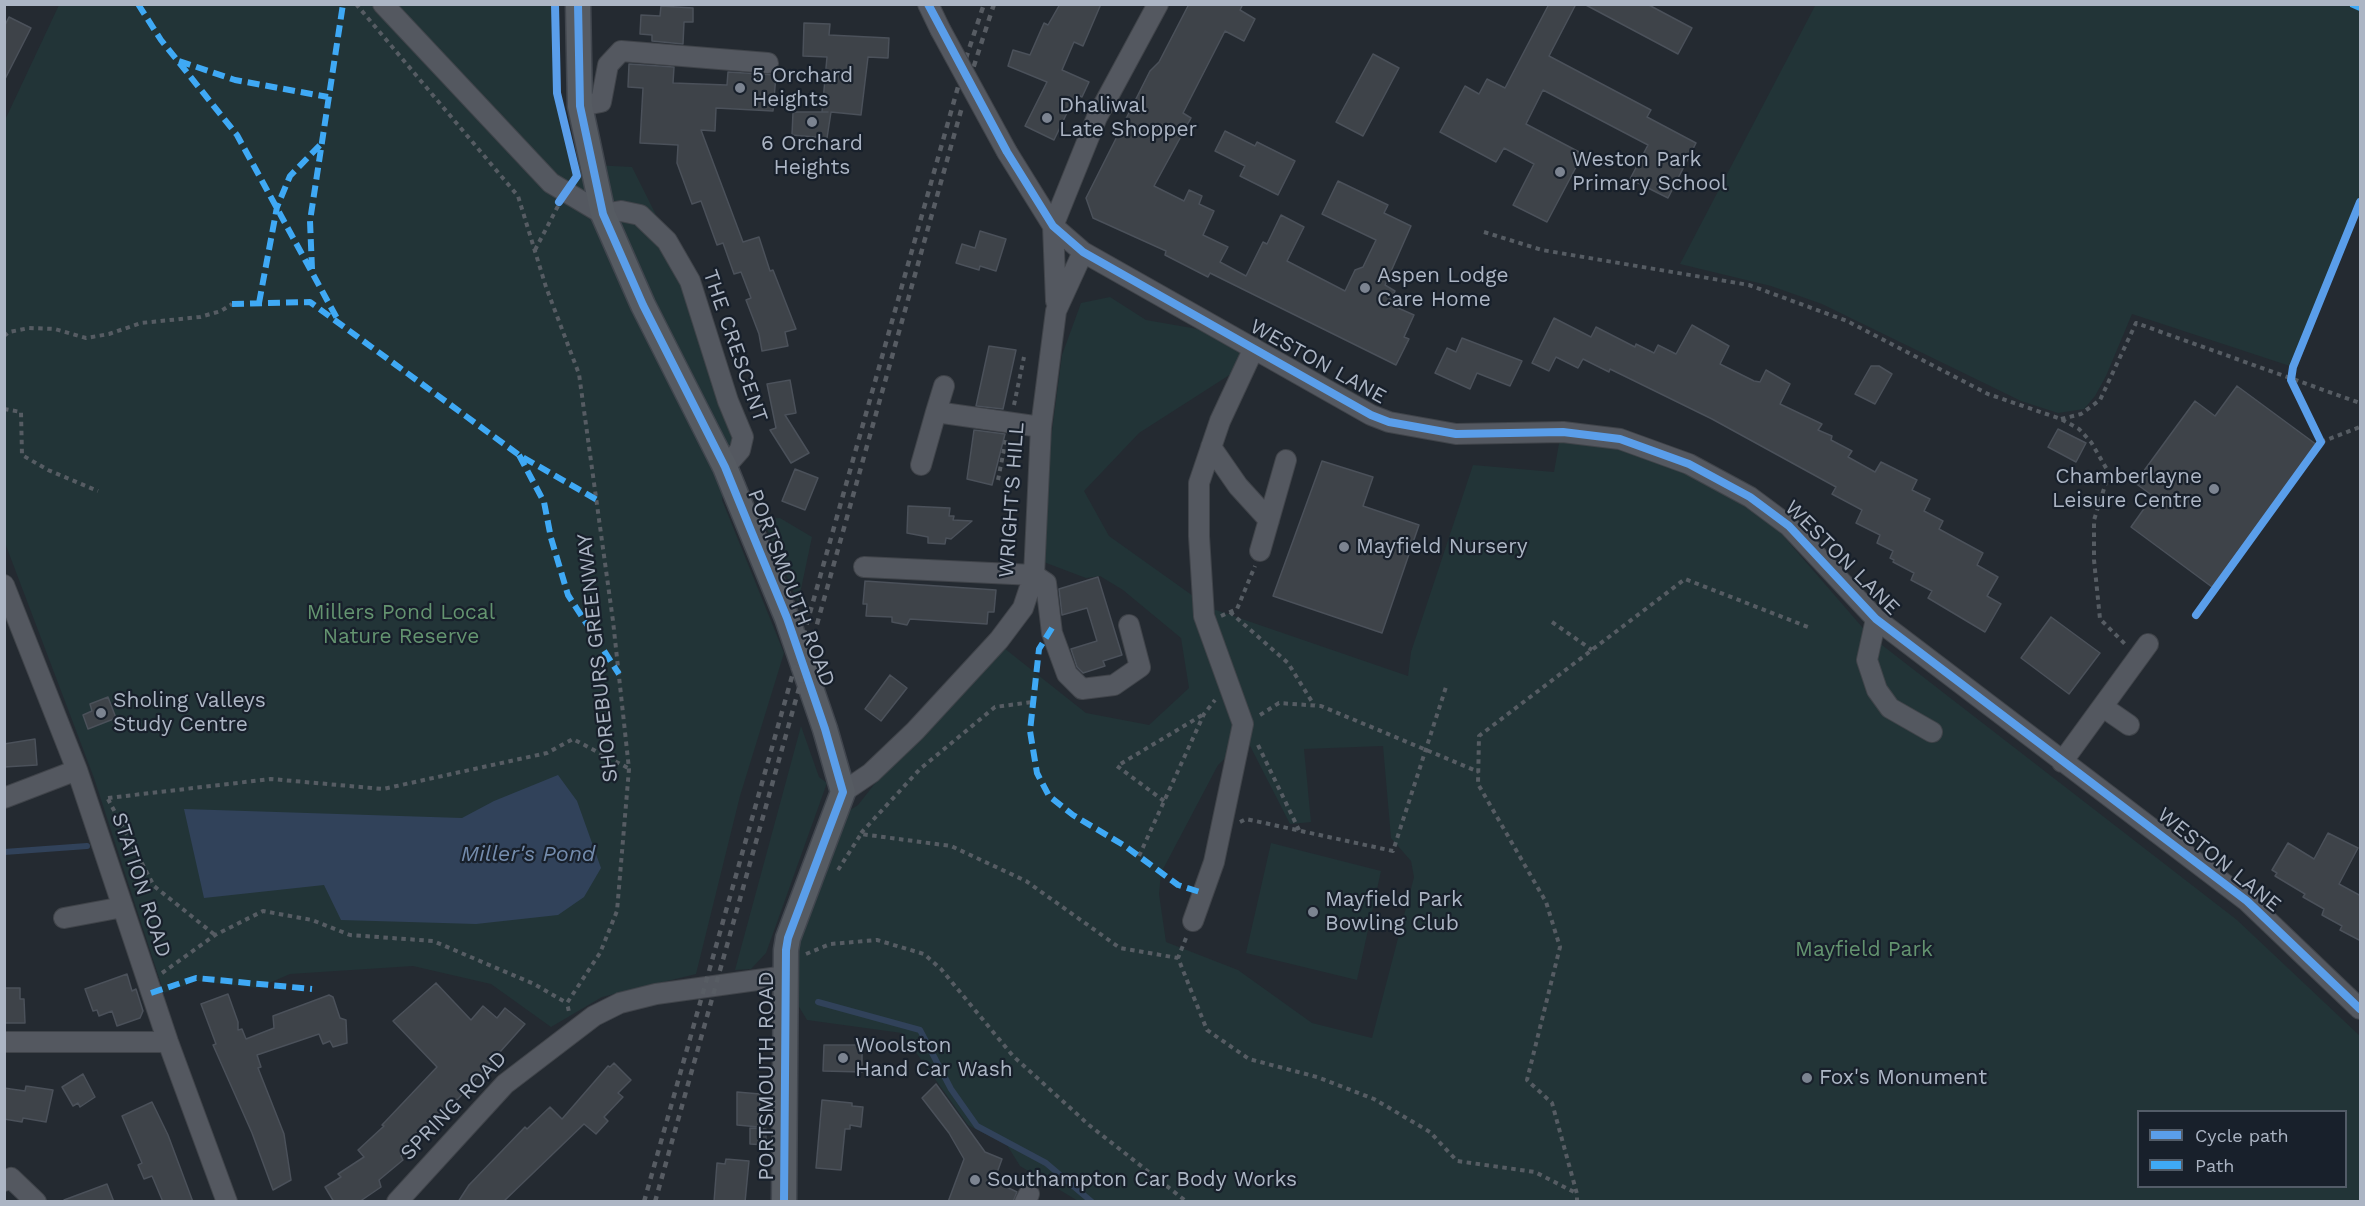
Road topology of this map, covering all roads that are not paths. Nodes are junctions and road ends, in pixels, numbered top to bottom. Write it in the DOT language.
graph roads {
  1 [pos="383,4"];
  2 [pos="578,4"];
  3 [pos="928,4"];
  4 [pos="1158,4"];
  5 [pos="768,63"];
  6 [pos="580,105"];
  7 [pos="603,214"];
  8 [pos="1053,226"];
  9 [pos="1083,252"];
  10 [pos="1056,311"];
  11 [pos="1254,348"];
  12 [pos="944,386"];
  13 [pos="936,412"];
  14 [pos="1041,427"];
  15 [pos="1211,447"];
  16 [pos="1286,460"];
  17 [pos="921,465"];
  18 [pos="725,466"];
  19 [pos="1269,519"];
  20 [pos="1260,552"];
  21 [pos="864,567"];
  22 [pos="1034,575"];
  23 [pos="4,585"];
  24 [pos="1876,619"];
  25 [pos="1129,625"];
  26 [pos="2143,651"];
  27 [pos="2103,707"];
  28 [pos="2130,725"];
  29 [pos="1932,732"];
  30 [pos="2062,762"];
  31 [pos="77,770"];
  32 [pos="843,792"];
  33 [pos="4,798"];
  34 [pos="123,907"];
  35 [pos="64,918"];
  36 [pos="1193,921"];
  37 [pos="786,976"];
  38 [pos="2361,1009"];
  39 [pos="4,1042"];
  40 [pos="168,1042"];
  41 [pos="4,1181"];
  42 [pos="36,1202"];
  43 [pos="227,1202"];
  44 [pos="397,1202"];
  45 [pos="784,1202"];
  1 -- 7 [label="street"];
  2 -- 6 [label="main road, PORTSMOUTH ROAD"];
  3 -- 8 [label="street, bridge"];
  4 -- 8 [label="street"];
  5 -- 6 [label="street"];
  6 -- 7 [label="main road, PORTSMOUTH ROAD"];
  7 -- 18 [label="main road, PORTSMOUTH ROAD"];
  7 -- 18 [label="street, THE CRESCENT"];
  8 -- 9 [label="street, WESTON LANE"];
  8 -- 10 [label="street"];
  9 -- 10 [label="street, WRIGHT'S HILL"];
  9 -- 11 [label="street, WESTON LANE"];
  10 -- 14 [label="street, WRIGHT'S HILL"];
  11 -- 15 [label="street"];
  11 -- 24 [label="street, WESTON LANE"];
  12 -- 13 [label="street"];
  13 -- 14 [label="street"];
  13 -- 17 [label="street"];
  14 -- 22 [label="street, WRIGHT'S HILL"];
  15 -- 19 [label="street"];
  15 -- 36 [label="street"];
  16 -- 19 [label="street"];
  18 -- 32 [label="main road, PORTSMOUTH ROAD"];
  19 -- 20 [label="street"];
  21 -- 22 [label="street"];
  22 -- 25 [label="street"];
  22 -- 32 [label="street, WRIGHT'S HILL"];
  23 -- 31 [label="street, STATION ROAD"];
  24 -- 29 [label="street"];
  24 -- 30 [label="street, WESTON LANE"];
  26 -- 27 [label="street"];
  27 -- 28 [label="street"];
  27 -- 30 [label="street"];
  30 -- 38 [label="street, WESTON LANE"];
  31 -- 33 [label="street"];
  31 -- 34 [label="street, STATION ROAD"];
  32 -- 37 [label="main road, PORTSMOUTH ROAD"];
  34 -- 35 [label="street"];
  34 -- 40 [label="street, STATION ROAD"];
  37 -- 44 [label="street, SPRING ROAD"];
  37 -- 45 [label="main road, PORTSMOUTH ROAD"];
  39 -- 40 [label="street"];
  40 -- 43 [label="street, STATION ROAD"];
  41 -- 42 [label="street"];
}
